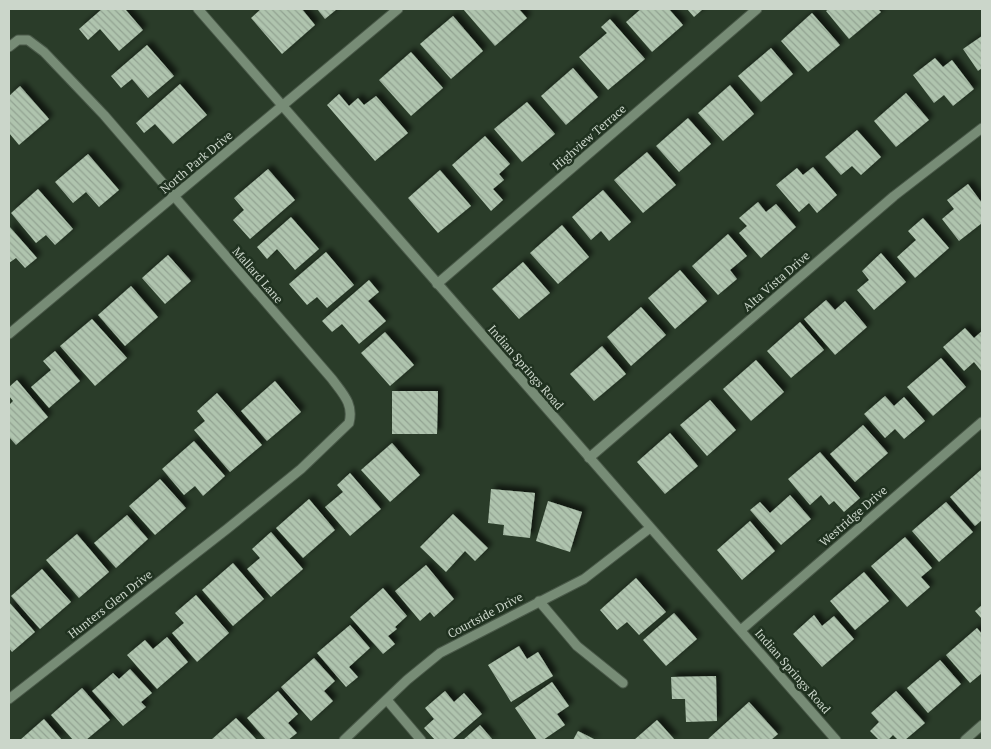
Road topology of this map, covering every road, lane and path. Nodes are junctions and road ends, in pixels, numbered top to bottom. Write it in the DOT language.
graph roads {
  1 [pos="198,9"];
  2 [pos="398,9"];
  3 [pos="757,9"];
  4 [pos="9,47"];
  5 [pos="283,106"];
  6 [pos="982,128"];
  7 [pos="174,197"];
  8 [pos="437,284"];
  9 [pos="9,334"];
  10 [pos="982,422"];
  11 [pos="589,458"];
  12 [pos="650,528"];
  13 [pos="227,529"];
  14 [pos="539,601"];
  15 [pos="741,630"];
  16 [pos="623,683"];
  17 [pos="9,699"];
  18 [pos="387,700"];
  19 [pos="982,725"];
  20 [pos="344,740"];
  21 [pos="421,740"];
  22 [pos="836,740"];
  23 [pos="965,740"];
  1 -- 5 [label="street, Indian Springs Road"];
  2 -- 5 [label="street, North Park Drive"];
  3 -- 8 [label="street, Highview Terrace"];
  4 -- 7 [label="street, Mallard Lane"];
  5 -- 7 [label="street, North Park Drive"];
  5 -- 8 [label="street, Indian Springs Road"];
  6 -- 11 [label="street, Alta Vista Drive"];
  7 -- 9 [label="street, North Park Drive"];
  7 -- 13 [label="street, Mallard Lane"];
  8 -- 11 [label="street, Indian Springs Road"];
  10 -- 15 [label="street, Westridge Drive"];
  11 -- 12 [label="street, Indian Springs Road"];
  12 -- 14 [label="street, Courtside Drive"];
  12 -- 15 [label="street, Indian Springs Road"];
  13 -- 17 [label="street, Hunters Glen Drive"];
  14 -- 16 [label="street"];
  14 -- 18 [label="street, Courtside Drive"];
  15 -- 22 [label="street, Indian Springs Road"];
  18 -- 20 [label="street, Courtside Drive"];
  18 -- 21 [label="street"];
  19 -- 23 [label="street"];
}
